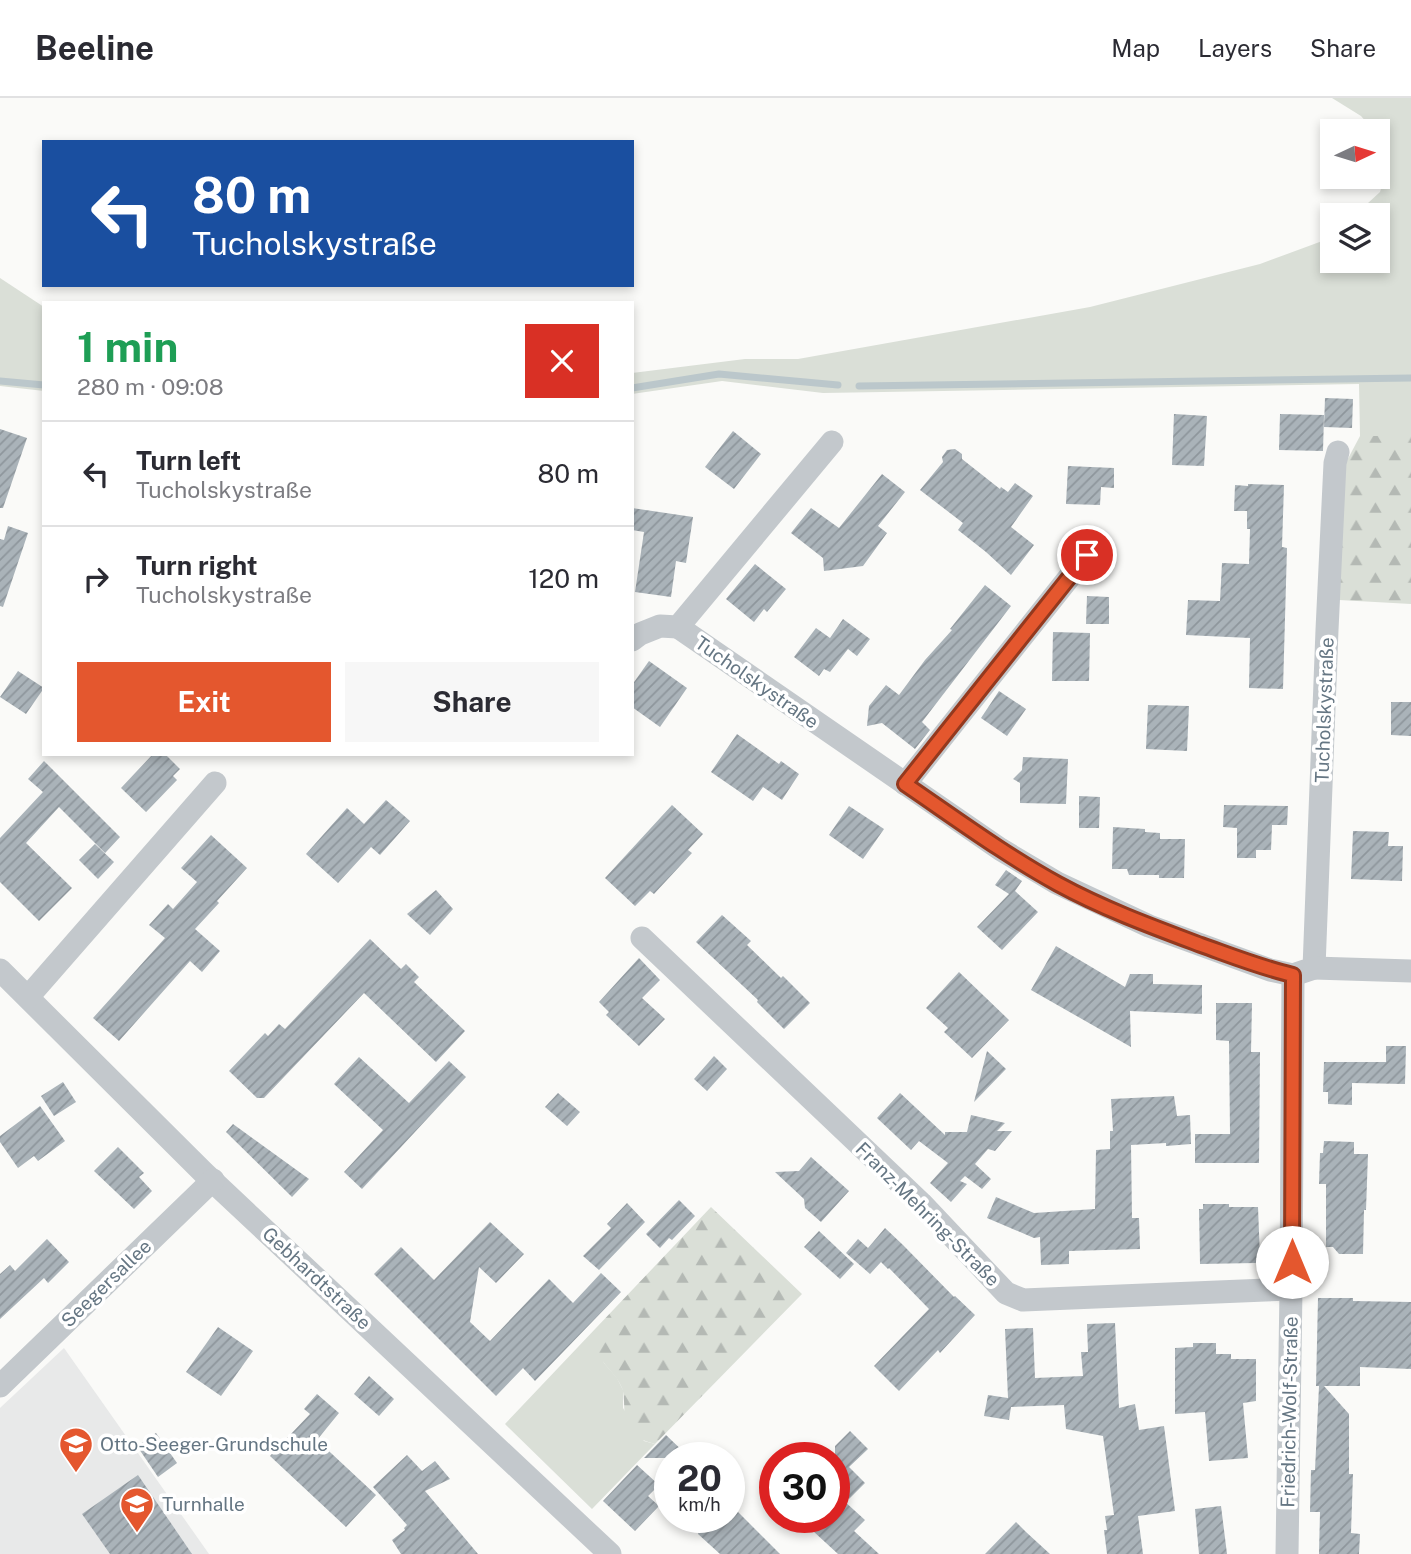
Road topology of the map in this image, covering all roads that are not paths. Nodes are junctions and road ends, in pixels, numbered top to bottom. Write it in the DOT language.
graph roads {
  1 [pos="832,442"];
  2 [pos="1338,452"];
  3 [pos="1087,555"];
  4 [pos="678,627"];
  5 [pos="634,638"];
  6 [pos="215,783"];
  7 [pos="905,784"];
  8 [pos="642,938"];
  9 [pos="0,970"];
  10 [pos="1411,971"];
  11 [pos="1303,972"];
  12 [pos="28,997"];
  13 [pos="213,1180"];
  14 [pos="1291,1289"];
  15 [pos="0,1386"];
  16 [pos="610,1554"];
  17 [pos="1287,1554"];
  1 -- 4 [label="street, Tucholskystraße"];
  2 -- 11 [label="street, Tucholskystraße"];
  3 -- 7 [label="street"];
  4 -- 5 [label="street, Tucholskystraße"];
  4 -- 7 [label="street, Tucholskystraße"];
  6 -- 12 [label="street"];
  7 -- 11 [label="street, Tucholskystraße"];
  8 -- 14 [label="street, Franz-Mehring-Straße"];
  9 -- 12 [label="street, Gebhardtstraße"];
  10 -- 11 [label="street, Tucholskystraße"];
  11 -- 14 [label="street, Friedrich-Wolf-Straße"];
  12 -- 13 [label="street, Gebhardtstraße"];
  13 -- 15 [label="street, Seegersallee"];
  13 -- 16 [label="street, Gebhardtstraße"];
  14 -- 17 [label="street, Friedrich-Wolf-Straße"];
}
